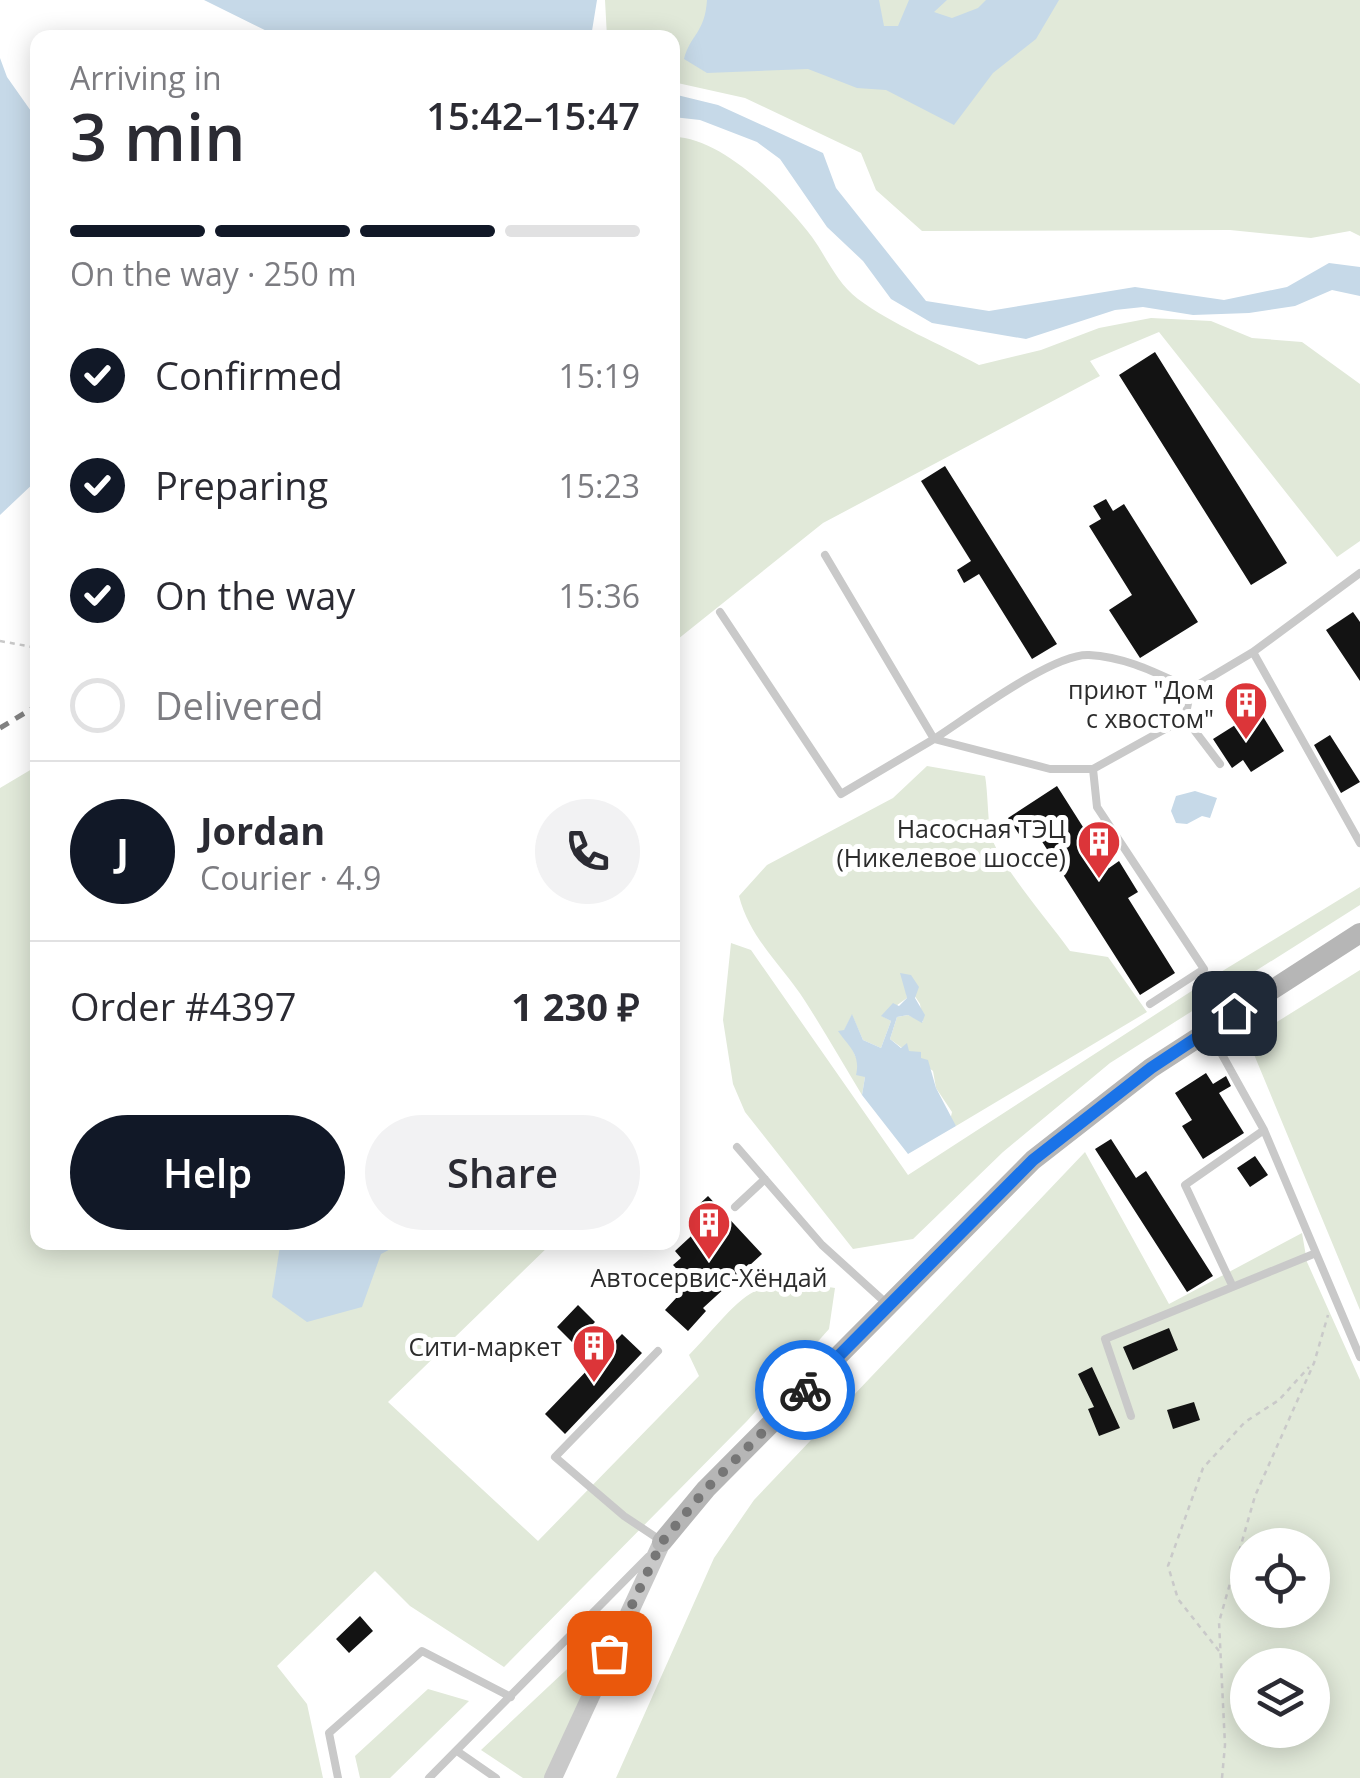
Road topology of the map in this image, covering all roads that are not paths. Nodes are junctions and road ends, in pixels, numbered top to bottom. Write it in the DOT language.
graph roads {
  1 [pos="825,555"];
  2 [pos="1360,573"];
  3 [pos="720,612"];
  4 [pos="1252,652"];
  5 [pos="1191,690"];
  6 [pos="1184,718"];
  7 [pos="934,739"];
  8 [pos="1220,764"];
  9 [pos="1093,769"];
  10 [pos="1360,844"];
  11 [pos="1360,933"];
  12 [pos="1150,1004"];
  13 [pos="1208,1029"];
  14 [pos="1264,1130"];
  15 [pos="737,1147"];
  16 [pos="765,1179"];
  17 [pos="735,1207"];
  18 [pos="1316,1253"];
  19 [pos="1232,1285"];
  20 [pos="889,1306"];
  21 [pos="658,1351"];
  22 [pos="1360,1357"];
  23 [pos="1130,1416"];
  24 [pos="662,1542"];
  25 [pos="511,1697"];
  26 [pos="457,1751"];
  27 [pos="338,1778"];
  28 [pos="429,1778"];
  29 [pos="496,1778"];
  30 [pos="553,1778"];
  1 -- 7 [label="lane"];
  2 -- 4 [label="lane"];
  3 -- 7 [label="lane"];
  4 -- 5 [label="lane"];
  4 -- 10 [label="lane"];
  5 -- 6 [label="lane"];
  5 -- 7 [label="lane"];
  6 -- 8 [label="lane"];
  6 -- 9 [label="lane"];
  7 -- 9 [label="lane"];
  9 -- 12 [label="lane"];
  11 -- 13 [label="main road"];
  13 -- 14 [label="lane"];
  13 -- 20 [label="main road"];
  14 -- 18 [label="lane"];
  14 -- 19 [label="lane"];
  15 -- 16 [label="lane"];
  16 -- 17 [label="lane"];
  16 -- 20 [label="lane"];
  18 -- 19 [label="lane"];
  18 -- 22 [label="lane"];
  19 -- 23 [label="lane"];
  20 -- 24 [label="main road"];
  21 -- 24 [label="lane"];
  24 -- 25 [label="lane"];
  24 -- 30 [label="street"];
  25 -- 26 [label="lane"];
  25 -- 27 [label="lane"];
  26 -- 28 [label="lane"];
  26 -- 29 [label="lane"];
}
